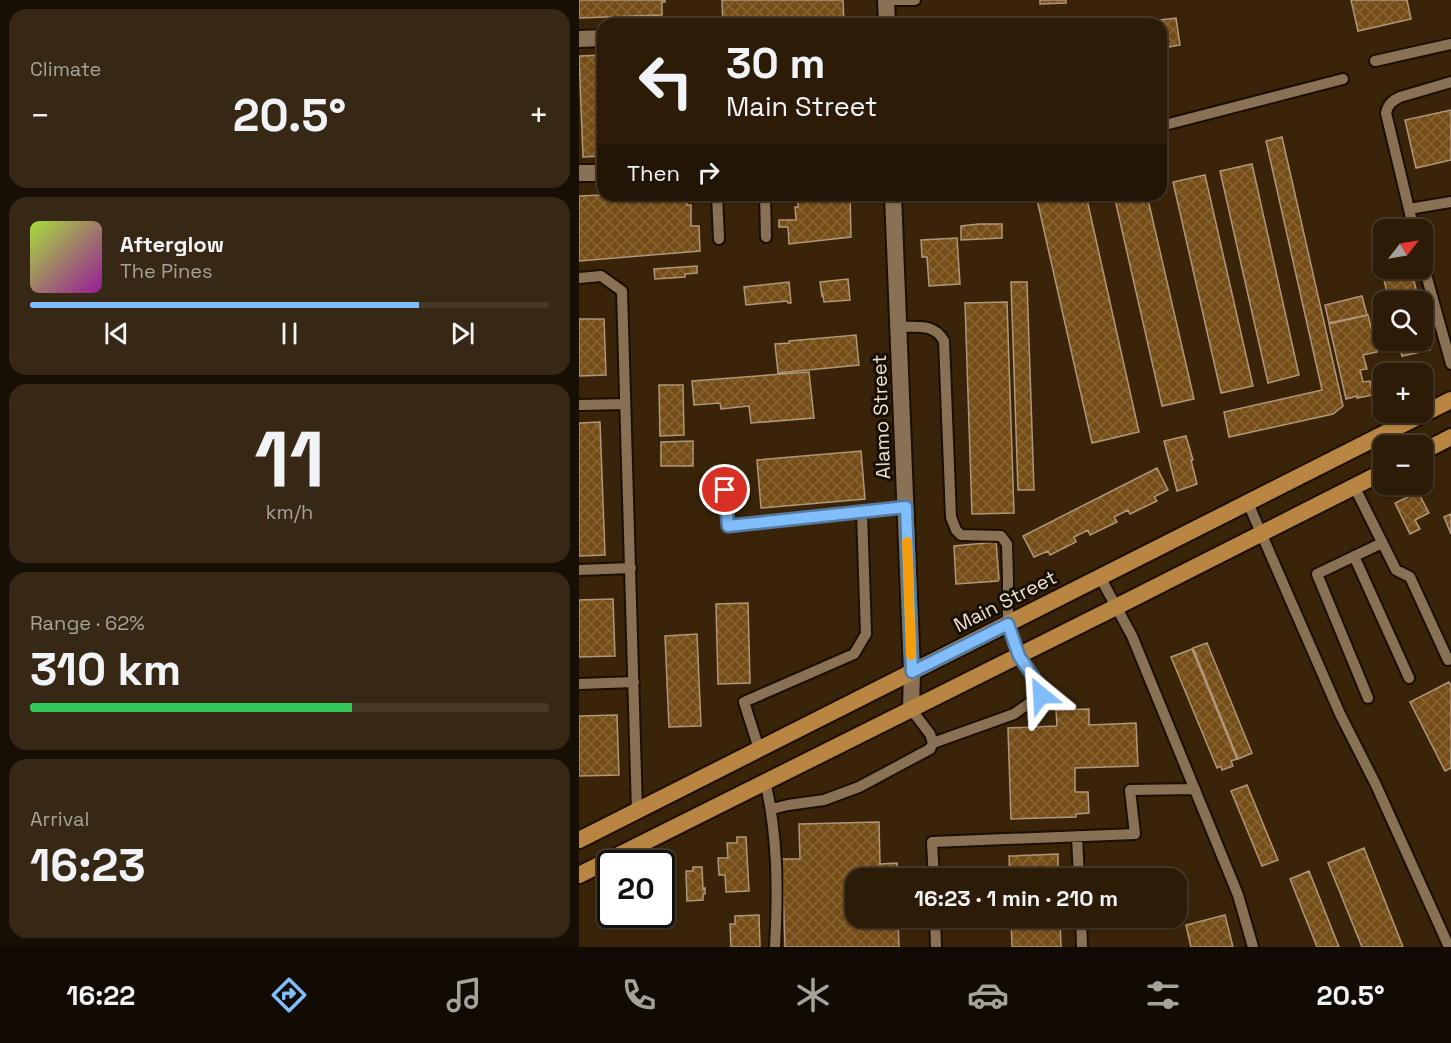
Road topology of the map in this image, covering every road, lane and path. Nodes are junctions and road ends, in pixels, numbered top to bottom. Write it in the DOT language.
graph roads {
  1 [pos="886,0"];
  2 [pos="915,0"];
  3 [pos="887,18"];
  4 [pos="597,38"];
  5 [pos="579,39"];
  6 [pos="1451,44"];
  7 [pos="1375,61"];
  8 [pos="1343,79"];
  9 [pos="1451,82"];
  10 [pos="1167,124"];
  11 [pos="579,173"];
  12 [pos="597,173"];
  13 [pos="717,201"];
  14 [pos="765,201"];
  15 [pos="893,201"];
  16 [pos="1451,202"];
  17 [pos="1409,209"];
  18 [pos="1411,219"];
  19 [pos="766,237"];
  20 [pos="719,239"];
  21 [pos="579,278"];
  22 [pos="1427,279"];
  23 [pos="898,327"];
  24 [pos="1451,364"];
  25 [pos="1451,400"];
  26 [pos="625,404"];
  27 [pos="579,405"];
  28 [pos="1451,437"];
  29 [pos="1433,446"];
  30 [pos="1373,477"];
  31 [pos="1354,486"];
  32 [pos="725,490"];
  33 [pos="1248,503"];
  34 [pos="906,507"];
  35 [pos="862,512"];
  36 [pos="1262,533"];
  37 [pos="1382,543"];
  38 [pos="1354,556"];
  39 [pos="631,568"];
  40 [pos="579,570"];
  41 [pos="1100,578"];
  42 [pos="1116,607"];
  43 [pos="1008,624"];
  44 [pos="1019,656"];
  45 [pos="1449,660"];
  46 [pos="912,672"];
  47 [pos="1409,678"];
  48 [pos="634,682"];
  49 [pos="579,684"];
  50 [pos="1368,698"];
  51 [pos="911,709"];
  52 [pos="933,743"];
  53 [pos="759,750"];
  54 [pos="765,781"];
  55 [pos="1195,789"];
  56 [pos="772,809"];
  57 [pos="637,811"];
  58 [pos="1077,836"];
  59 [pos="579,840"];
  60 [pos="933,868"];
  61 [pos="1078,868"];
  62 [pos="579,875"];
  63 [pos="935,928"];
  64 [pos="1081,928"];
  65 [pos="775,947"];
  66 [pos="936,947"];
  67 [pos="1082,947"];
  68 [pos="1253,947"];
  69 [pos="1449,947"];
  1 -- 2 [label="lane"];
  1 -- 3 [label="street"];
  4 -- 5 [label="street"];
  6 -- 7 [label="lane"];
  8 -- 10 [label="lane"];
  9 -- 17 [label="lane"];
  11 -- 12 [label="street"];
  13 -- 20 [label="lane"];
  14 -- 19 [label="lane"];
  15 -- 23 [label="street, Alamo Street"];
  16 -- 17 [label="lane"];
  17 -- 18 [label="lane"];
  21 -- 26 [label="lane"];
  22 -- 24 [label="lane"];
  23 -- 34 [label="street, Alamo Street"];
  23 -- 43 [label="lane"];
  25 -- 33 [label="main road, Main Street"];
  26 -- 27 [label="lane"];
  26 -- 39 [label="lane"];
  28 -- 29 [label="main road"];
  30 -- 31 [label="main road"];
  31 -- 36 [label="main road"];
  31 -- 37 [label="lane"];
  32 -- 35 [label="lane"];
  33 -- 36 [label="lane"];
  33 -- 41 [label="main road, Main Street"];
  34 -- 35 [label="lane"];
  34 -- 46 [label="street, Alamo Street"];
  35 -- 53 [label="lane"];
  36 -- 42 [label="main road"];
  36 -- 69 [label="lane"];
  37 -- 38 [label="lane"];
  37 -- 45 [label="lane"];
  38 -- 47 [label="lane"];
  38 -- 50 [label="lane"];
  39 -- 40 [label="lane"];
  39 -- 48 [label="lane"];
  41 -- 42 [label="lane"];
  41 -- 43 [label="main road, Main Street"];
  42 -- 44 [label="main road"];
  42 -- 55 [label="lane"];
  43 -- 44 [label="lane"];
  43 -- 46 [label="main road, Main Street"];
  44 -- 51 [label="main road"];
  44 -- 52 [label="lane"];
  46 -- 51 [label="street, Alamo Street"];
  46 -- 53 [label="main road, Main Street"];
  48 -- 49 [label="lane"];
  48 -- 57 [label="lane"];
  51 -- 52 [label="lane"];
  51 -- 54 [label="main road"];
  52 -- 56 [label="lane"];
  53 -- 57 [label="main road, Main Street"];
  54 -- 56 [label="lane"];
  54 -- 62 [label="main road"];
  55 -- 58 [label="lane"];
  55 -- 68 [label="lane"];
  56 -- 65 [label="lane"];
  57 -- 59 [label="main road, Main Street"];
  58 -- 60 [label="lane"];
  58 -- 61 [label="lane"];
  63 -- 66 [label="lane"];
  64 -- 67 [label="lane"];
}
